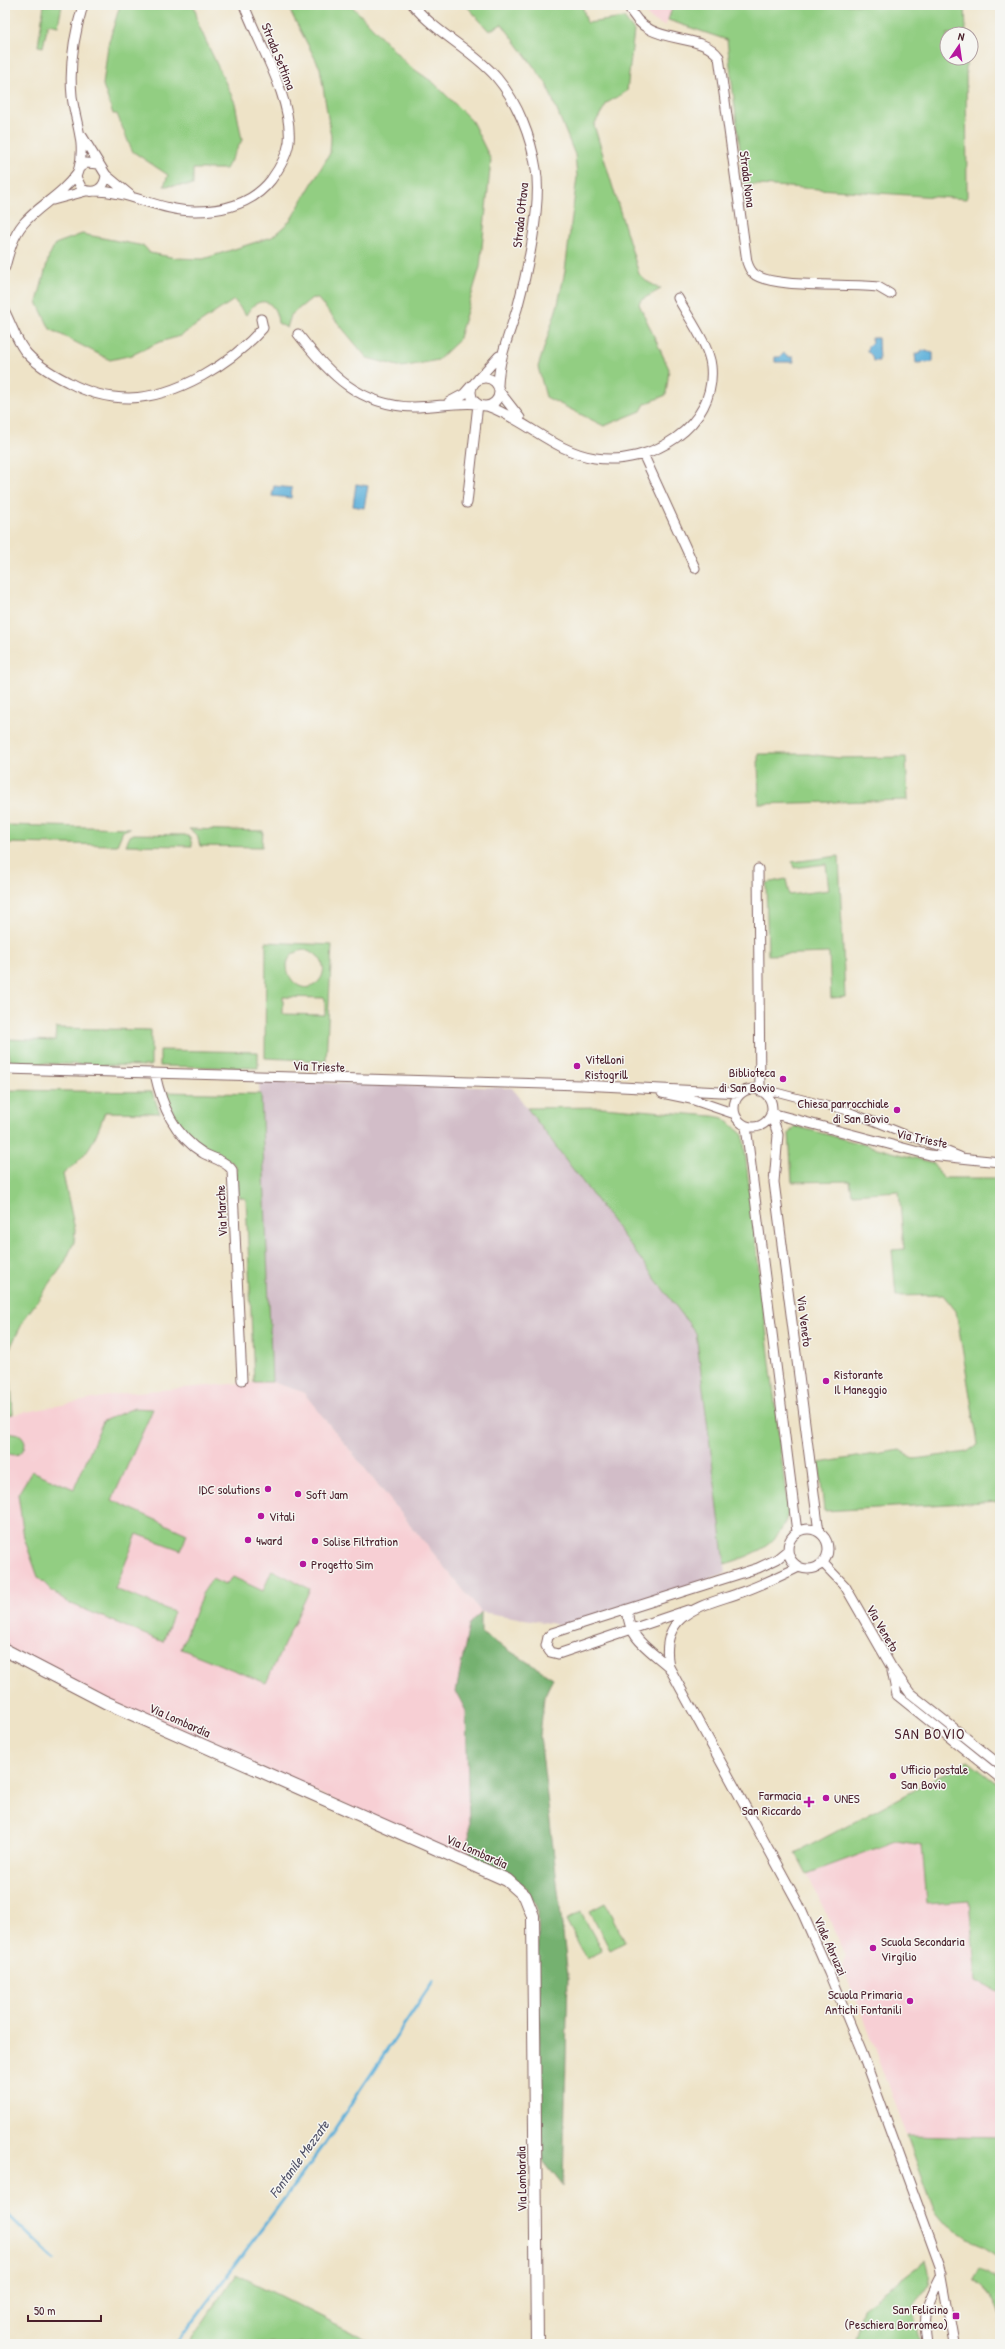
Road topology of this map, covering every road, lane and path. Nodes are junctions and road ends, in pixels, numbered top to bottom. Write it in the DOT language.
graph roads {
  1 [pos="83,5"];
  2 [pos="244,5"];
  3 [pos="413,5"];
  4 [pos="628,5"];
  5 [pos="81,133"];
  6 [pos="99,164"];
  7 [pos="78,171"];
  8 [pos="106,175"];
  9 [pos="90,191"];
  10 [pos="133,197"];
  11 [pos="52,200"];
  12 [pos="5,267"];
  13 [pos="890,294"];
  14 [pos="678,298"];
  15 [pos="5,312"];
  16 [pos="261,319"];
  17 [pos="298,334"];
  18 [pos="502,352"];
  19 [pos="476,381"];
  20 [pos="499,388"];
  21 [pos="478,404"];
  22 [pos="438,405"];
  23 [pos="487,406"];
  24 [pos="525,423"];
  25 [pos="644,454"];
  26 [pos="466,503"];
  27 [pos="695,568"];
  28 [pos="758,869"];
  29 [pos="5,1067"];
  30 [pos="154,1074"];
  31 [pos="631,1087"];
  32 [pos="762,1092"];
  33 [pos="740,1093"];
  34 [pos="771,1113"];
  35 [pos="735,1114"];
  36 [pos="746,1126"];
  37 [pos="964,1158"];
  38 [pos="1000,1162"];
  39 [pos="242,1380"];
  40 [pos="797,1532"];
  41 [pos="819,1532"];
  42 [pos="788,1550"];
  43 [pos="823,1563"];
  44 [pos="799,1567"];
  45 [pos="628,1609"];
  46 [pos="691,1609"];
  47 [pos="631,1629"];
  48 [pos="5,1650"];
  49 [pos="669,1667"];
  50 [pos="892,1668"];
  51 [pos="1000,1765"];
  52 [pos="1000,1778"];
  53 [pos="942,2274"];
  54 [pos="537,2344"];
  55 [pos="927,2344"];
  56 [pos="954,2344"];
  1 -- 5 [label="street, Strada Settima"];
  2 -- 10 [label="street, Strada Settima"];
  3 -- 18 [label="street, Strada Ottava"];
  4 -- 13 [label="street, Strada Nona"];
  5 -- 6 [label="street, Strada Settima"];
  5 -- 7 [label="street, Strada Settima"];
  6 -- 7 [label="street"];
  6 -- 8 [label="street, Strada Settima"];
  7 -- 9 [label="street"];
  7 -- 11 [label="street, Strada Settima"];
  8 -- 9 [label="street"];
  8 -- 10 [label="street, Strada Settima"];
  9 -- 10 [label="street, Strada Settima"];
  9 -- 11 [label="street, Strada Settima"];
  11 -- 12 [label="street, Strada Settima"];
  14 -- 25 [label="street, Strada Ottava"];
  15 -- 16 [label="street"];
  17 -- 22 [label="street, Strada Ottava"];
  18 -- 19 [label="street, Strada Ottava"];
  18 -- 20 [label="street, Strada Ottava"];
  19 -- 20 [label="street"];
  19 -- 21 [label="street"];
  19 -- 22 [label="street, Strada Ottava"];
  20 -- 23 [label="street"];
  20 -- 24 [label="street, Strada Ottava"];
  21 -- 22 [label="street, Strada Ottava"];
  21 -- 23 [label="street, Strada Ottava"];
  21 -- 26 [label="street"];
  23 -- 24 [label="street, Strada Ottava"];
  24 -- 25 [label="street, Strada Ottava"];
  25 -- 27 [label="street"];
  28 -- 32 [label="street"];
  29 -- 30 [label="street, Via Trieste"];
  30 -- 31 [label="street, Via Trieste"];
  30 -- 39 [label="street, Via Marche"];
  31 -- 33 [label="street"];
  31 -- 35 [label="street"];
  32 -- 33 [label="street"];
  32 -- 34 [label="street"];
  32 -- 37 [label="street"];
  33 -- 35 [label="street"];
  34 -- 36 [label="street"];
  34 -- 37 [label="street, Via Trieste"];
  34 -- 41 [label="street, Via Veneto"];
  35 -- 36 [label="street"];
  36 -- 40 [label="street"];
  37 -- 38 [label="street, Via Trieste"];
  40 -- 41 [label="street"];
  40 -- 42 [label="street"];
  41 -- 43 [label="street"];
  42 -- 44 [label="street"];
  42 -- 45 [label="street"];
  43 -- 44 [label="street"];
  43 -- 50 [label="street, Via Veneto"];
  44 -- 46 [label="street"];
  45 -- 47 [label="street"];
  45 -- 47 [label="street"];
  46 -- 47 [label="street"];
  46 -- 49 [label="street"];
  47 -- 49 [label="street"];
  48 -- 54 [label="street, Via Lombardia"];
  49 -- 53 [label="street, Viale Abruzzi"];
  50 -- 51 [label="street, Via Veneto"];
  50 -- 52 [label="street, Via Veneto"];
  53 -- 55 [label="street"];
  53 -- 56 [label="street, Viale Abruzzi"];
}
